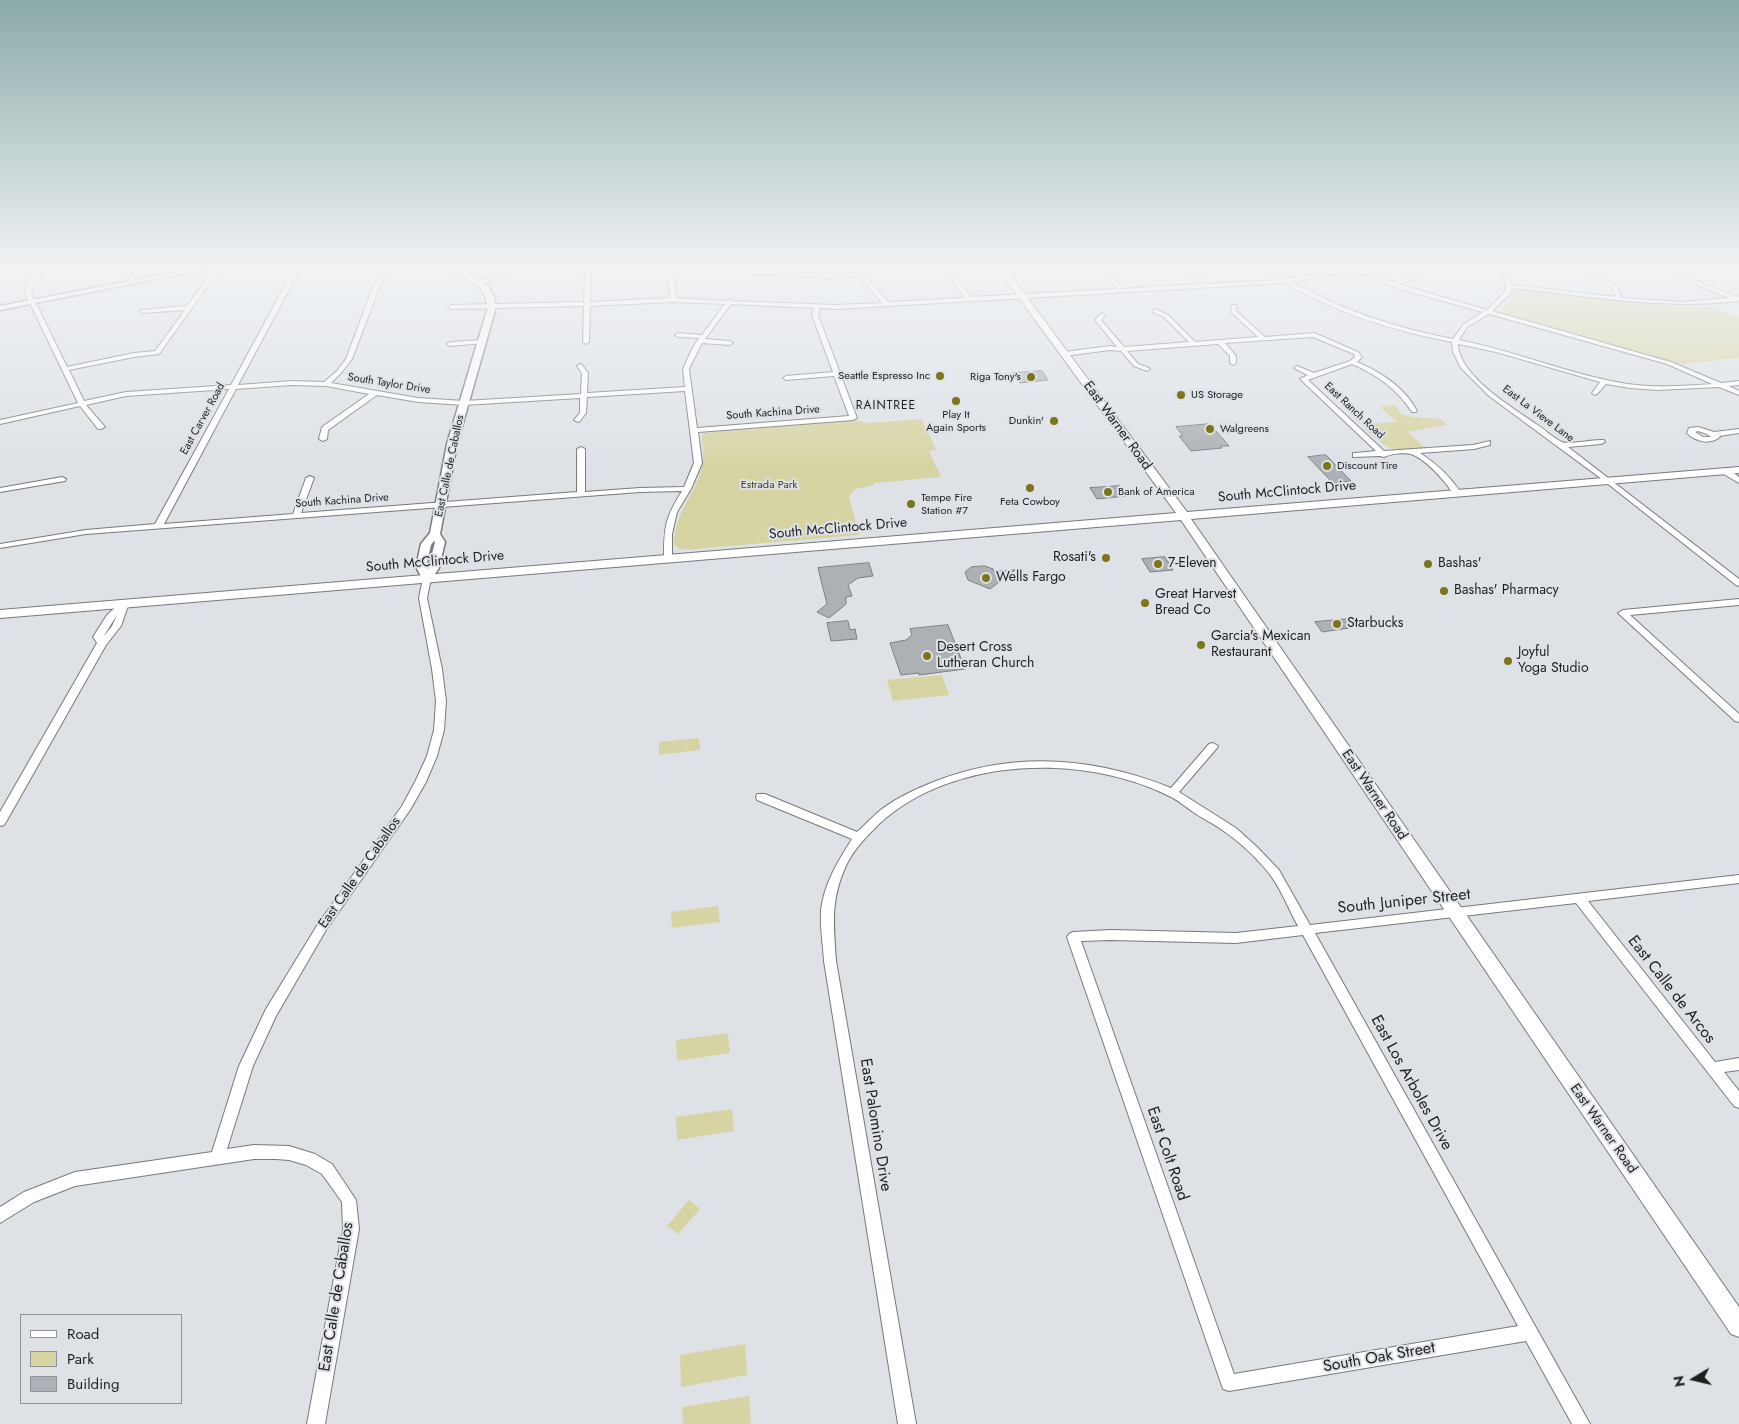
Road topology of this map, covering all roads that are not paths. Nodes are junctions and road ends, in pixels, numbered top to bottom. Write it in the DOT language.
graph roads {
  1 [pos="48,335"];
  2 [pos="170,335"];
  3 [pos="262,335"];
  4 [pos="358,335"];
  5 [pos="485,335"];
  6 [pos="586,335"];
  7 [pos="681,335"];
  8 [pos="705,335"];
  9 [pos="823,335"];
  10 [pos="1051,335"];
  11 [pos="1112,335"];
  12 [pos="1185,335"];
  13 [pos="1260,335"];
  14 [pos="1308,335"];
  15 [pos="1316,335"];
  16 [pos="1430,335"];
  17 [pos="1457,335"];
  18 [pos="1571,335"];
  19 [pos="702,339"];
  20 [pos="1264,339"];
  21 [pos="1455,341"];
  22 [pos="483,342"];
  23 [pos="586,342"];
  24 [pos="1220,342"];
  25 [pos="730,343"];
  26 [pos="450,344"];
  27 [pos="1194,344"];
  28 [pos="1124,349"];
  29 [pos="1064,354"];
  30 [pos="1233,362"];
  31 [pos="1352,362"];
  32 [pos="580,366"];
  33 [pos="65,368"];
  34 [pos="1297,368"];
  35 [pos="1147,369"];
  36 [pos="838,374"];
  37 [pos="1313,375"];
  38 [pos="786,378"];
  39 [pos="1604,381"];
  40 [pos="1739,383"];
  41 [pos="326,384"];
  42 [pos="1720,385"];
  43 [pos="235,386"];
  44 [pos="689,389"];
  45 [pos="376,392"];
  46 [pos="1594,393"];
  47 [pos="1739,393"];
  48 [pos="583,396"];
  49 [pos="1739,398"];
  50 [pos="464,403"];
  51 [pos="82,404"];
  52 [pos="1414,411"];
  53 [pos="578,420"];
  54 [pos="0,422"];
  55 [pos="101,427"];
  56 [pos="694,430"];
  57 [pos="1739,431"];
  58 [pos="1713,434"];
  59 [pos="323,438"];
  60 [pos="1601,442"];
  61 [pos="1487,443"];
  62 [pos="1562,445"];
  63 [pos="581,449"];
  64 [pos="1413,452"];
  65 [pos="1356,455"];
  66 [pos="1384,455"];
  67 [pos="1739,470"];
  68 [pos="1725,471"];
  69 [pos="310,478"];
  70 [pos="62,479"];
  71 [pos="1608,480"];
  72 [pos="1739,481"];
  73 [pos="687,489"];
  74 [pos="0,490"];
  75 [pos="1457,493"];
  76 [pos="581,495"];
  77 [pos="441,505"];
  78 [pos="1183,515"];
  79 [pos="296,516"];
  80 [pos="158,527"];
  81 [pos="0,546"];
  82 [pos="668,558"];
  83 [pos="427,578"];
  84 [pos="1739,582"];
  85 [pos="1739,602"];
  86 [pos="125,604"];
  87 [pos="0,614"];
  88 [pos="1739,719"];
  89 [pos="1213,746"];
  90 [pos="1172,793"];
  91 [pos="761,797"];
  92 [pos="0,822"];
  93 [pos="857,837"];
  94 [pos="1739,879"];
  95 [pos="1579,898"];
  96 [pos="1454,913"];
  97 [pos="1306,929"];
  98 [pos="1072,937"];
  99 [pos="1739,1064"];
  100 [pos="1712,1068"];
  101 [pos="1739,1102"];
  102 [pos="218,1157"];
  103 [pos="0,1216"];
  104 [pos="1739,1326"];
  105 [pos="1529,1332"];
  106 [pos="1229,1383"];
  107 [pos="316,1424"];
  108 [pos="907,1424"];
  109 [pos="1581,1424"];
  1 -- 33 [label="street"];
  2 -- 33 [label="street"];
  3 -- 43 [label="street, East Carver Road"];
  4 -- 41 [label="street"];
  5 -- 22 [label="street, East Calle de Caballos"];
  6 -- 23 [label="street"];
  7 -- 19 [label="street"];
  8 -- 19 [label="street"];
  9 -- 36 [label="street"];
  10 -- 29 [label="main road, East Warner Road"];
  11 -- 28 [label="street"];
  12 -- 27 [label="street"];
  13 -- 20 [label="street"];
  14 -- 20 [label="street"];
  15 -- 31 [label="street"];
  16 -- 21 [label="street"];
  17 -- 21 [label="street"];
  18 -- 42 [label="street"];
  19 -- 25 [label="street"];
  19 -- 44 [label="street"];
  20 -- 24 [label="street"];
  21 -- 39 [label="street"];
  21 -- 62 [label="street, East La Vieve Lane"];
  22 -- 26 [label="street"];
  22 -- 50 [label="street, East Calle de Caballos"];
  24 -- 27 [label="street"];
  24 -- 30 [label="street"];
  27 -- 28 [label="street"];
  28 -- 29 [label="street"];
  28 -- 35 [label="street"];
  29 -- 78 [label="main road, East Warner Road"];
  31 -- 37 [label="street, East Ranch Road"];
  31 -- 52 [label="street"];
  32 -- 48 [label="street"];
  33 -- 51 [label="street"];
  34 -- 37 [label="street"];
  36 -- 38 [label="street"];
  36 -- 56 [label="street, South Kachina Drive"];
  37 -- 66 [label="street, East Ranch Road"];
  39 -- 42 [label="street"];
  39 -- 46 [label="street"];
  40 -- 42 [label="street"];
  41 -- 43 [label="street, South Taylor Drive"];
  41 -- 45 [label="street, South Taylor Drive"];
  42 -- 47 [label="street"];
  42 -- 49 [label="street"];
  43 -- 51 [label="street, South Taylor Drive"];
  43 -- 80 [label="street, East Carver Road"];
  44 -- 48 [label="street, South Taylor Drive"];
  44 -- 56 [label="street"];
  45 -- 50 [label="street, South Taylor Drive"];
  45 -- 59 [label="street"];
  48 -- 50 [label="street, South Taylor Drive"];
  48 -- 53 [label="street"];
  50 -- 77 [label="street, East Calle de Caballos"];
  51 -- 54 [label="street, South Taylor Drive"];
  51 -- 55 [label="street"];
  56 -- 73 [label="street"];
  57 -- 58 [label="street"];
  60 -- 62 [label="street"];
  61 -- 64 [label="street"];
  62 -- 71 [label="street, East La Vieve Lane"];
  63 -- 76 [label="street"];
  64 -- 66 [label="street"];
  64 -- 75 [label="street"];
  65 -- 66 [label="street"];
  67 -- 68 [label="main road, South McClintock Drive"];
  68 -- 71 [label="main road, South McClintock Drive"];
  68 -- 72 [label="street"];
  69 -- 79 [label="street"];
  70 -- 74 [label="street"];
  71 -- 75 [label="main road, South McClintock Drive"];
  71 -- 84 [label="street, East La Vieve Lane"];
  73 -- 76 [label="street, South Kachina Drive"];
  73 -- 82 [label="street"];
  75 -- 78 [label="main road, South McClintock Drive"];
  76 -- 77 [label="street, South Kachina Drive"];
  77 -- 79 [label="street, South Kachina Drive"];
  77 -- 83 [label="street, East Calle de Caballos"];
  78 -- 82 [label="main road, South McClintock Drive"];
  78 -- 96 [label="main road, East Warner Road"];
  79 -- 80 [label="street, South Kachina Drive"];
  80 -- 81 [label="street, South Kachina Drive"];
  82 -- 83 [label="main road, South McClintock Drive"];
  83 -- 86 [label="main road, South McClintock Drive"];
  83 -- 102 [label="street, East Calle de Caballos"];
  85 -- 88 [label="street"];
  86 -- 87 [label="main road, South McClintock Drive"];
  86 -- 92 [label="street"];
  89 -- 90 [label="street"];
  90 -- 93 [label="street, East Palomino Drive"];
  90 -- 97 [label="street, East Los Arboles Drive"];
  91 -- 93 [label="street"];
  93 -- 108 [label="street, East Palomino Drive"];
  94 -- 95 [label="street, South Juniper Street"];
  95 -- 96 [label="street, South Juniper Street"];
  95 -- 100 [label="street, East Calle de Arcos"];
  96 -- 97 [label="street, South Juniper Street"];
  96 -- 104 [label="main road, East Warner Road"];
  97 -- 98 [label="street, South Juniper Street"];
  97 -- 105 [label="street, East Los Arboles Drive"];
  98 -- 106 [label="street, East Colt Road"];
  99 -- 100 [label="street"];
  100 -- 101 [label="street, East Calle de Arcos"];
  102 -- 103 [label="street, East Calle de Caballos"];
  102 -- 107 [label="street, East Calle de Caballos"];
  105 -- 106 [label="street, South Oak Street"];
  105 -- 109 [label="street, East Los Arboles Drive"];
}
